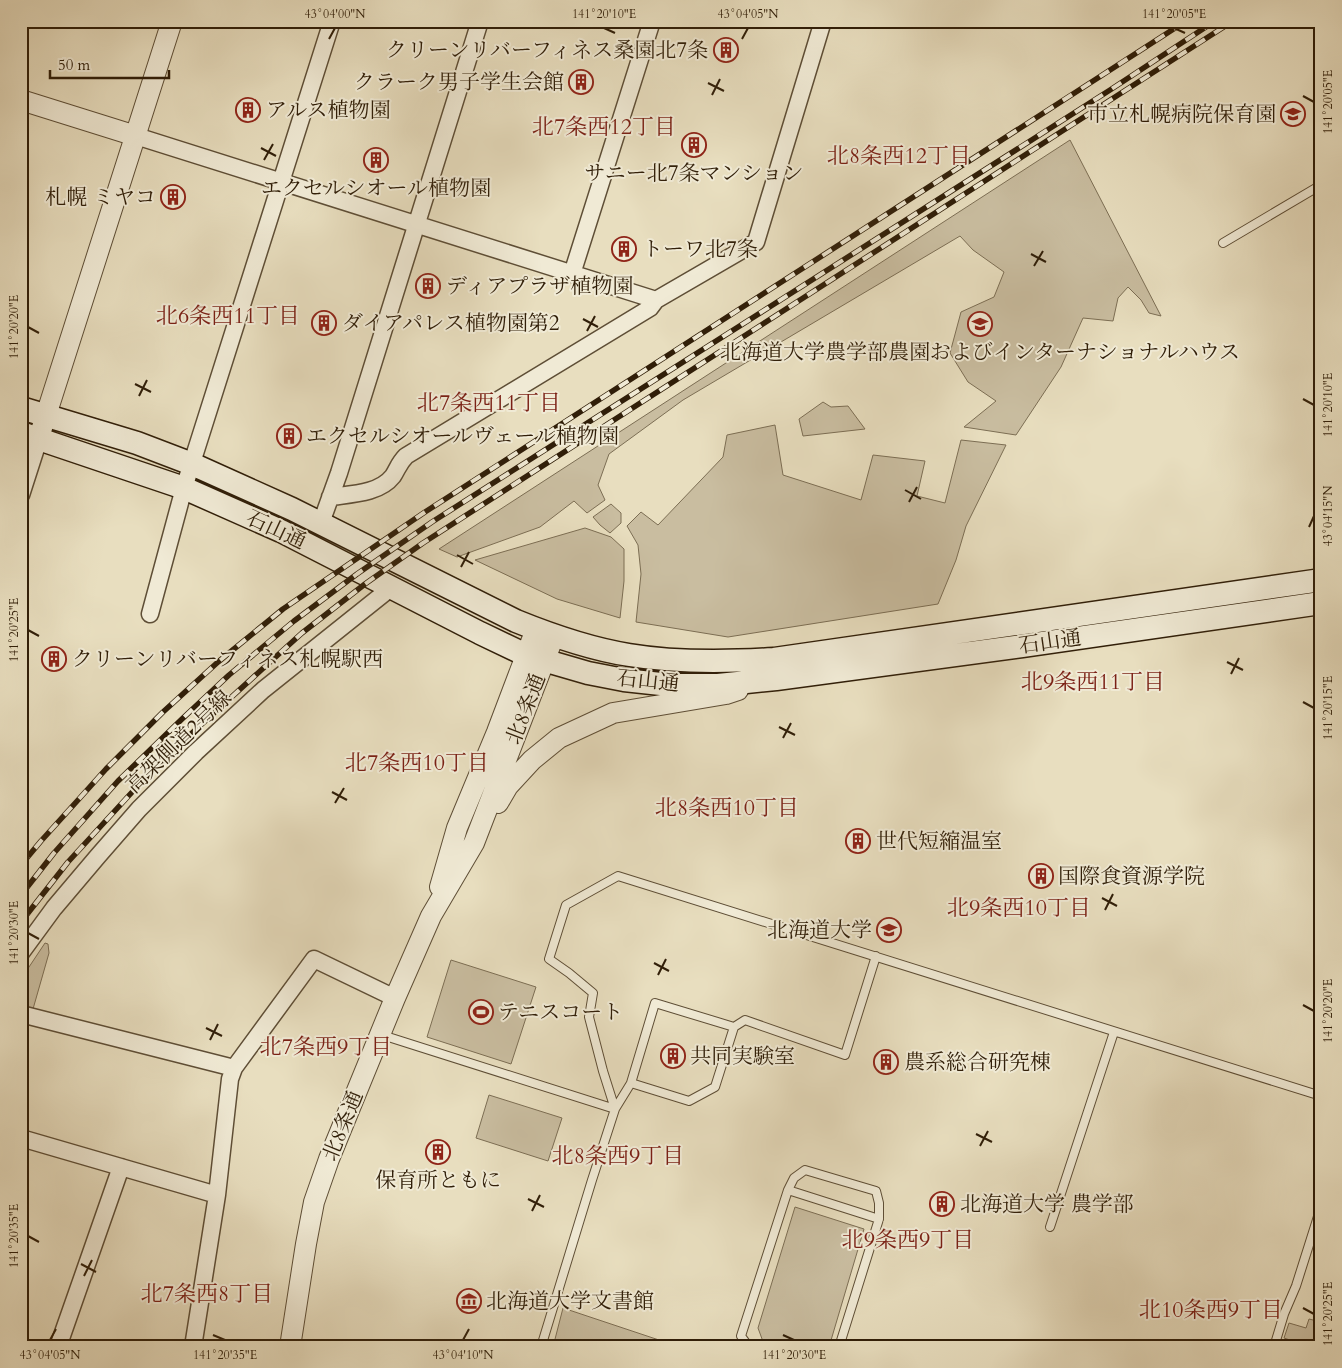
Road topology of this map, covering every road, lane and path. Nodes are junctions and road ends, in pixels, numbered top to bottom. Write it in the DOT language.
graph roads {
  1 [pos="172,21"];
  2 [pos="332,21"];
  3 [pos="480,21"];
  4 [pos="652,21"];
  5 [pos="823,21"];
  6 [pos="21,100"];
  7 [pos="136,136"];
  8 [pos="281,182"];
  9 [pos="1321,185"];
  10 [pos="416,224"];
  11 [pos="1223,243"];
  12 [pos="572,274"];
  13 [pos="656,300"];
  14 [pos="21,408"];
  15 [pos="47,415"];
  16 [pos="30,436"];
  17 [pos="192,464"];
  18 [pos="184,488"];
  19 [pos="21,495"];
  20 [pos="330,498"];
  21 [pos="321,523"];
  22 [pos="1321,580"];
  23 [pos="392,587"];
  24 [pos="1321,603"];
  25 [pos="150,614"];
  26 [pos="545,632"];
  27 [pos="535,658"];
  28 [pos="776,679"];
  29 [pos="474,843"];
  30 [pos="432,916"];
  31 [pos="21,953"];
  32 [pos="876,956"];
  33 [pos="395,998"];
  34 [pos="21,1014"];
  35 [pos="734,1027"];
  36 [pos="1114,1032"];
  37 [pos="380,1034"];
  38 [pos="234,1068"];
  39 [pos="631,1083"];
  40 [pos="1321,1096"];
  41 [pos="616,1109"];
  42 [pos="21,1138"];
  43 [pos="121,1167"];
  44 [pos="788,1190"];
  45 [pos="217,1196"];
  46 [pos="1321,1207"];
  47 [pos="879,1219"];
  48 [pos="1050,1227"];
  49 [pos="58,1347"];
  50 [pos="194,1347"];
  51 [pos="290,1347"];
  52 [pos="541,1347"];
  53 [pos="749,1347"];
  54 [pos="839,1347"];
  55 [pos="1274,1347"];
  1 -- 7 [label="street"];
  2 -- 8 [label="street"];
  3 -- 10 [label="street"];
  4 -- 12 [label="street"];
  5 -- 13 [label="street"];
  6 -- 7 [label="street"];
  7 -- 8 [label="street"];
  7 -- 15 [label="street"];
  8 -- 10 [label="street"];
  8 -- 17 [label="street"];
  9 -- 11 [label="lane"];
  10 -- 12 [label="street"];
  10 -- 20 [label="street"];
  12 -- 13 [label="street"];
  13 -- 20 [label="street"];
  14 -- 15 [label="main road, 石山通"];
  15 -- 16 [label="street"];
  15 -- 17 [label="main road, 石山通"];
  16 -- 18 [label="main road, 石山通"];
  16 -- 19 [label="street"];
  17 -- 18 [label="street"];
  17 -- 21 [label="main road, 石山通"];
  18 -- 23 [label="main road, 石山通"];
  18 -- 25 [label="street"];
  20 -- 21 [label="street"];
  21 -- 26 [label="main road, 石山通"];
  22 -- 26 [label="main road, 石山通"];
  23 -- 27 [label="main road, 石山通"];
  23 -- 31 [label="street, 高架側道2号線"];
  24 -- 28 [label="main road, 石山通"];
  26 -- 27 [label="street, 北8条通"];
  27 -- 28 [label="main road, 石山通"];
  27 -- 29 [label="street, 北8条通"];
  27 -- 30 [label="street, 北8条通"];
  28 -- 29 [label="street"];
  29 -- 30 [label="street, 北8条通"];
  30 -- 33 [label="street, 北8条通"];
  32 -- 35 [label="lane"];
  32 -- 36 [label="lane"];
  32 -- 41 [label="lane"];
  33 -- 37 [label="street, 北8条通"];
  33 -- 38 [label="street"];
  34 -- 38 [label="street"];
  35 -- 39 [label="lane"];
  35 -- 39 [label="lane"];
  36 -- 40 [label="lane"];
  36 -- 48 [label="lane"];
  37 -- 41 [label="lane"];
  37 -- 51 [label="street, 北8条通"];
  38 -- 45 [label="street"];
  39 -- 41 [label="lane"];
  41 -- 52 [label="lane"];
  42 -- 43 [label="street"];
  43 -- 45 [label="street"];
  43 -- 49 [label="street"];
  44 -- 47 [label="lane"];
  44 -- 47 [label="lane"];
  44 -- 53 [label="lane"];
  45 -- 50 [label="street"];
  46 -- 55 [label="lane"];
  47 -- 54 [label="lane"];
}
